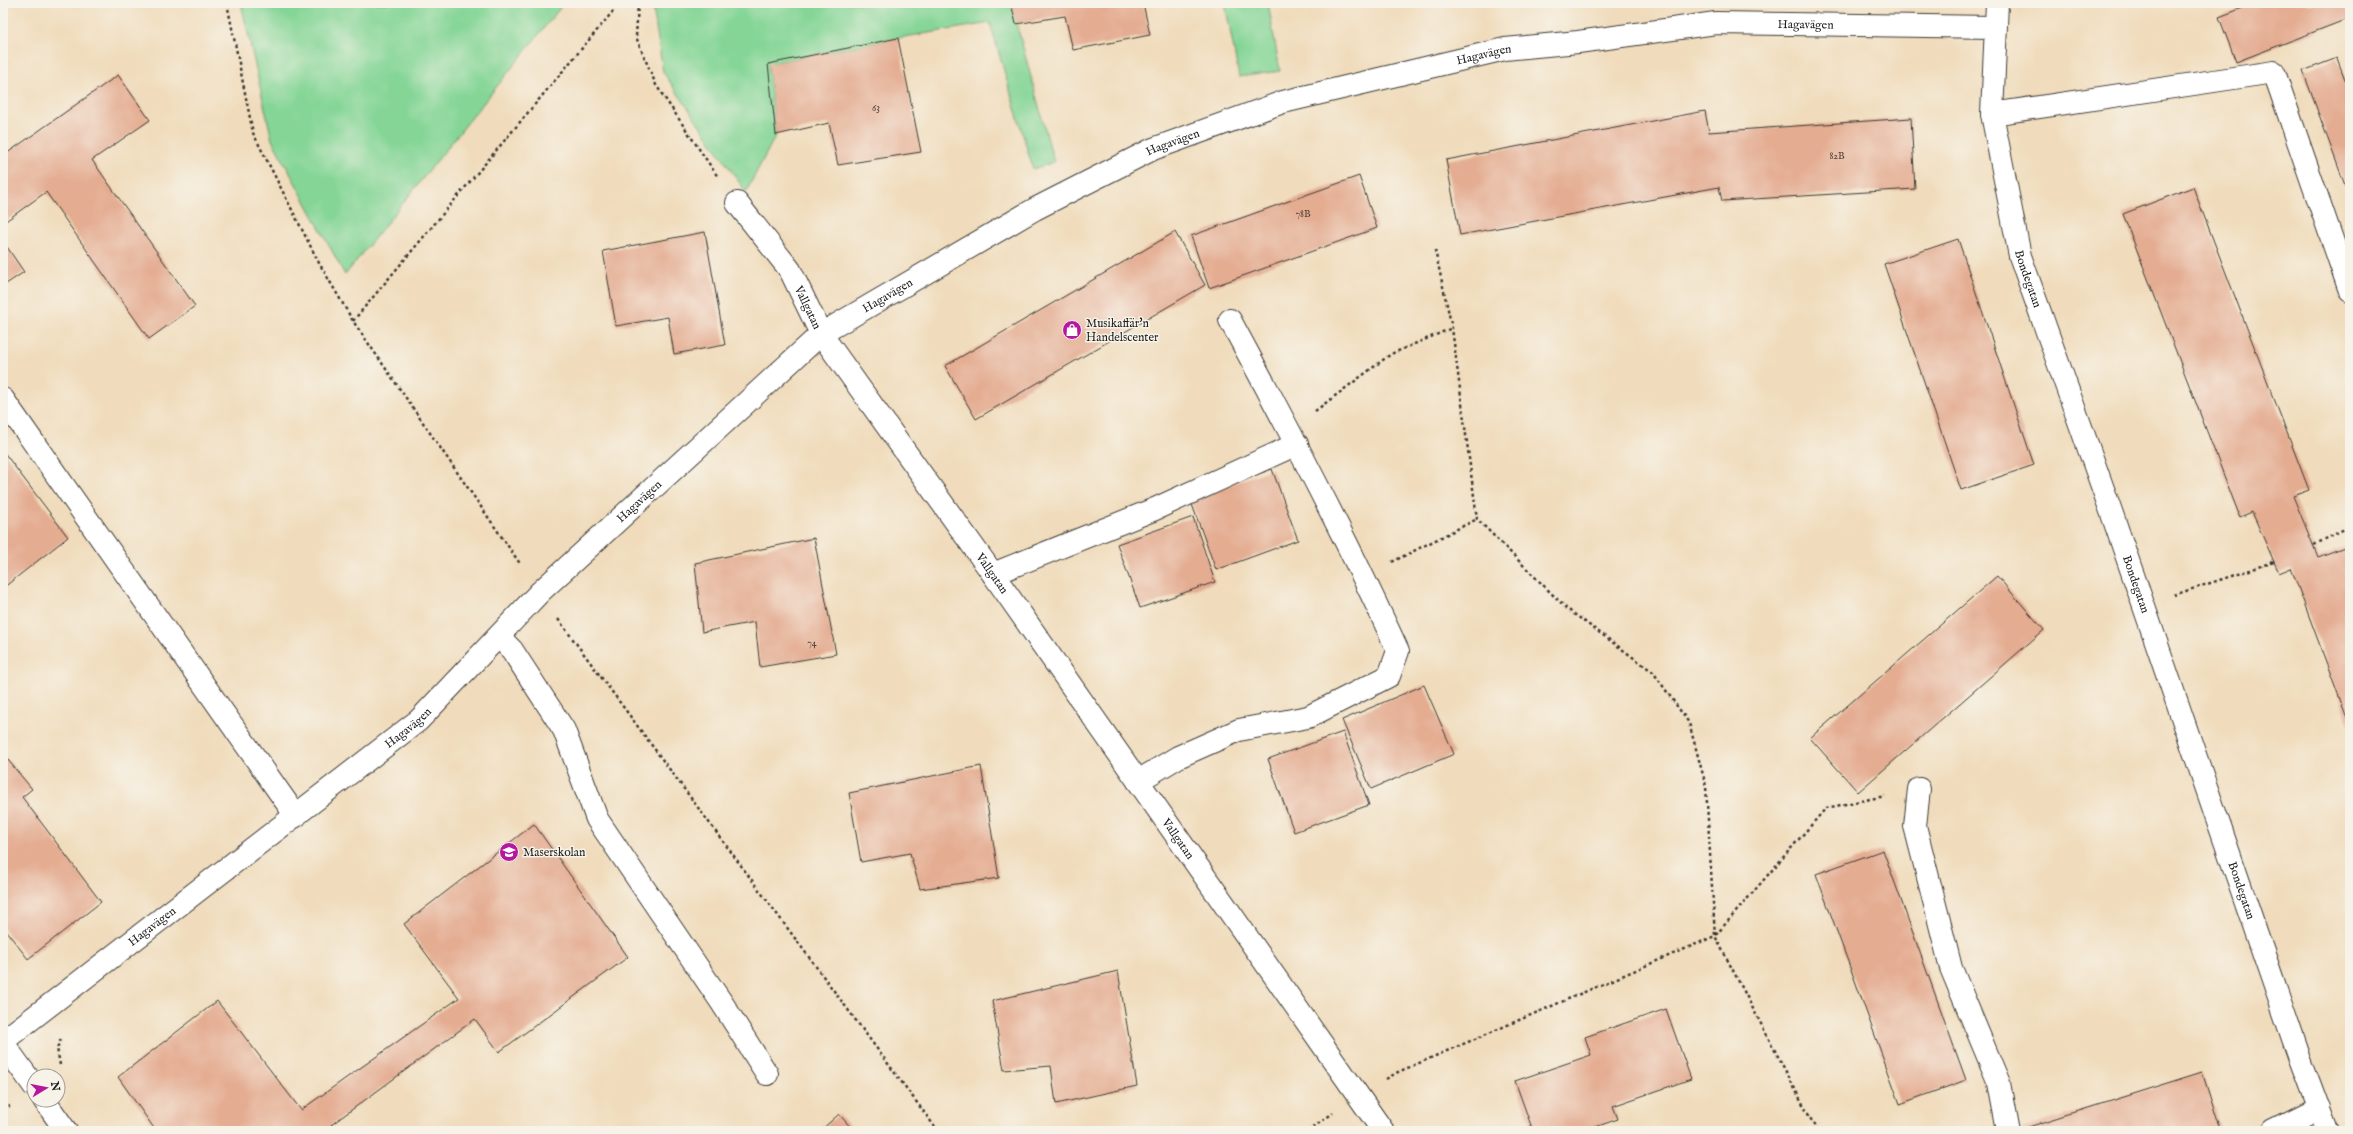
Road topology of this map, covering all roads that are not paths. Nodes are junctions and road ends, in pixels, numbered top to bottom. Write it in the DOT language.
graph roads {
  1 [pos="1997,3"];
  2 [pos="1994,28"];
  3 [pos="1992,114"];
  4 [pos="737,203"];
  5 [pos="2350,291"];
  6 [pos="1230,320"];
  7 [pos="821,334"];
  8 [pos="3,399"];
  9 [pos="1293,437"];
  10 [pos="994,574"];
  11 [pos="499,637"];
  12 [pos="1138,781"];
  13 [pos="1919,789"];
  14 [pos="296,816"];
  15 [pos="3,1042"];
  16 [pos="767,1074"];
  17 [pos="26,1075"];
  18 [pos="50,1108"];
  19 [pos="2319,1108"];
  20 [pos="66,1131"];
  21 [pos="1383,1131"];
  22 [pos="2008,1131"];
  23 [pos="2273,1131"];
  24 [pos="2327,1131"];
  1 -- 2 [label="street, Bondegatan"];
  2 -- 3 [label="street, Bondegatan"];
  2 -- 7 [label="street, Hagavägen"];
  3 -- 5 [label="street"];
  3 -- 19 [label="street, Bondegatan"];
  4 -- 7 [label="street, Vallgatan"];
  6 -- 9 [label="street"];
  7 -- 10 [label="street, Vallgatan"];
  7 -- 11 [label="street, Hagavägen"];
  8 -- 14 [label="street"];
  9 -- 10 [label="street"];
  9 -- 12 [label="street"];
  10 -- 12 [label="street, Vallgatan"];
  11 -- 14 [label="street, Hagavägen"];
  11 -- 16 [label="street"];
  12 -- 21 [label="street, Vallgatan"];
  13 -- 22 [label="street"];
  14 -- 15 [label="street, Hagavägen"];
  15 -- 17 [label="street"];
  18 -- 20 [label="street"];
  19 -- 23 [label="street"];
  19 -- 24 [label="street, Bondegatan"];
}
